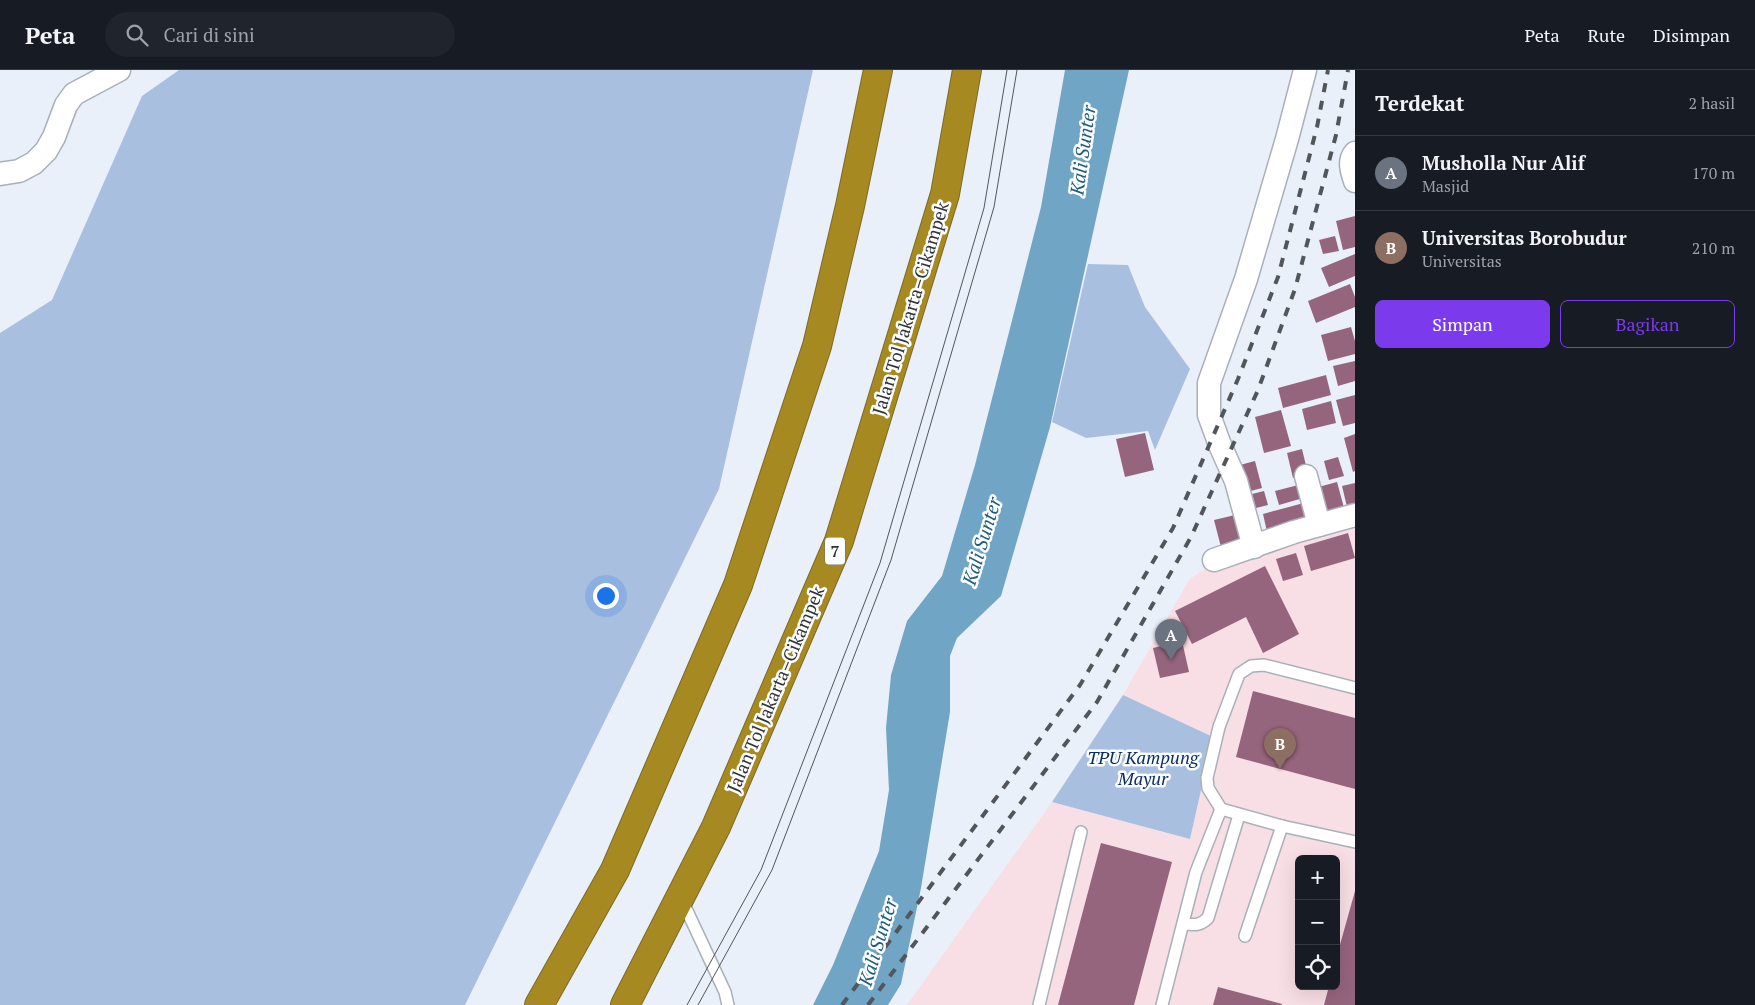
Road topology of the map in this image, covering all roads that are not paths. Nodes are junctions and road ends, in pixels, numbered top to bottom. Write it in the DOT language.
graph roads {
  1 [pos="119,70"];
  2 [pos="878,70"];
  3 [pos="967,70"];
  4 [pos="1304,70"];
  5 [pos="1353,155"];
  6 [pos="0,174"];
  7 [pos="1355,181"];
  8 [pos="1306,476"];
  9 [pos="1355,515"];
  10 [pos="1319,525"];
  11 [pos="1254,547"];
  12 [pos="1214,560"];
  13 [pos="1355,688"];
  14 [pos="1221,810"];
  15 [pos="1239,815"];
  16 [pos="1282,826"];
  17 [pos="1081,832"];
  18 [pos="1355,842"];
  19 [pos="680,897"];
  20 [pos="1182,924"];
  21 [pos="1245,936"];
  22 [pos="538,1005"];
  23 [pos="625,1005"];
  24 [pos="728,1005"];
  25 [pos="1039,1005"];
  26 [pos="1162,1005"];
  1 -- 6 [label="street"];
  2 -- 22 [label="highway"];
  3 -- 19 [label="highway, Jalan Tol Jakarta–Cikampek / 7"];
  4 -- 11 [label="street"];
  5 -- 7 [label="street"];
  8 -- 10 [label="street"];
  9 -- 10 [label="street"];
  10 -- 11 [label="street"];
  11 -- 12 [label="street"];
  13 -- 14 [label="lane"];
  14 -- 15 [label="lane"];
  14 -- 20 [label="lane"];
  15 -- 16 [label="lane"];
  15 -- 20 [label="lane"];
  16 -- 18 [label="lane"];
  16 -- 21 [label="lane"];
  17 -- 25 [label="lane"];
  19 -- 23 [label="highway, Jalan Tol Jakarta–Cikampek / 7"];
  19 -- 24 [label="lane"];
  20 -- 26 [label="lane"];
}
